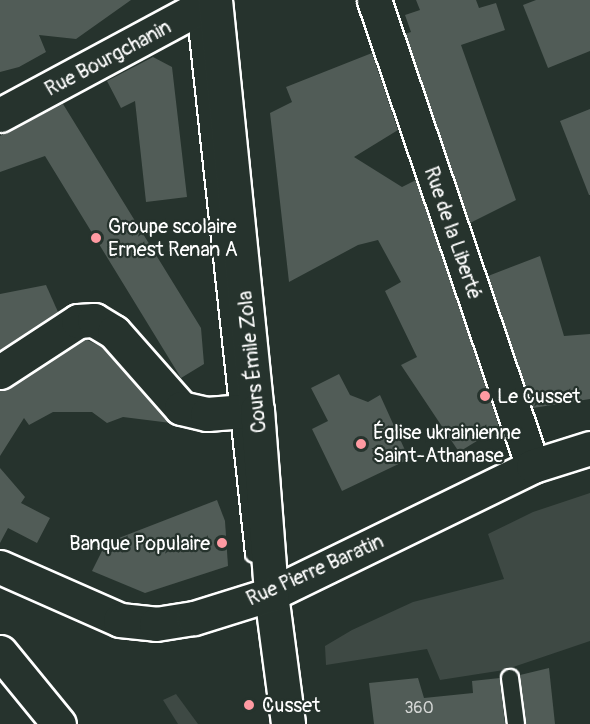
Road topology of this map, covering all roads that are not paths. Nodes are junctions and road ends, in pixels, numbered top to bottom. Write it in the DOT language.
graph roads {
  1 [pos="374,0"];
  2 [pos="205,3"];
  3 [pos="0,115"];
  4 [pos="0,372"];
  5 [pos="247,411"];
  6 [pos="590,448"];
  7 [pos="533,466"];
  8 [pos="0,567"];
  9 [pos="271,594"];
  10 [pos="0,652"];
  11 [pos="510,678"];
  12 [pos="59,724"];
  13 [pos="288,724"];
  14 [pos="516,724"];
  1 -- 7 [label="street, Rue de la Liberté"];
  2 -- 3 [label="street, Rue Bourgchanin"];
  2 -- 5 [label="street, Cours Émile Zola"];
  4 -- 5 [label="street"];
  5 -- 9 [label="street, Cours Émile Zola"];
  6 -- 7 [label="street, Rue Pierre Baratin"];
  7 -- 9 [label="street, Rue Pierre Baratin"];
  8 -- 9 [label="street, Rue Pierre Baratin"];
  9 -- 13 [label="street, Cours Émile Zola"];
  10 -- 12 [label="street"];
  11 -- 14 [label="lane"];
}
